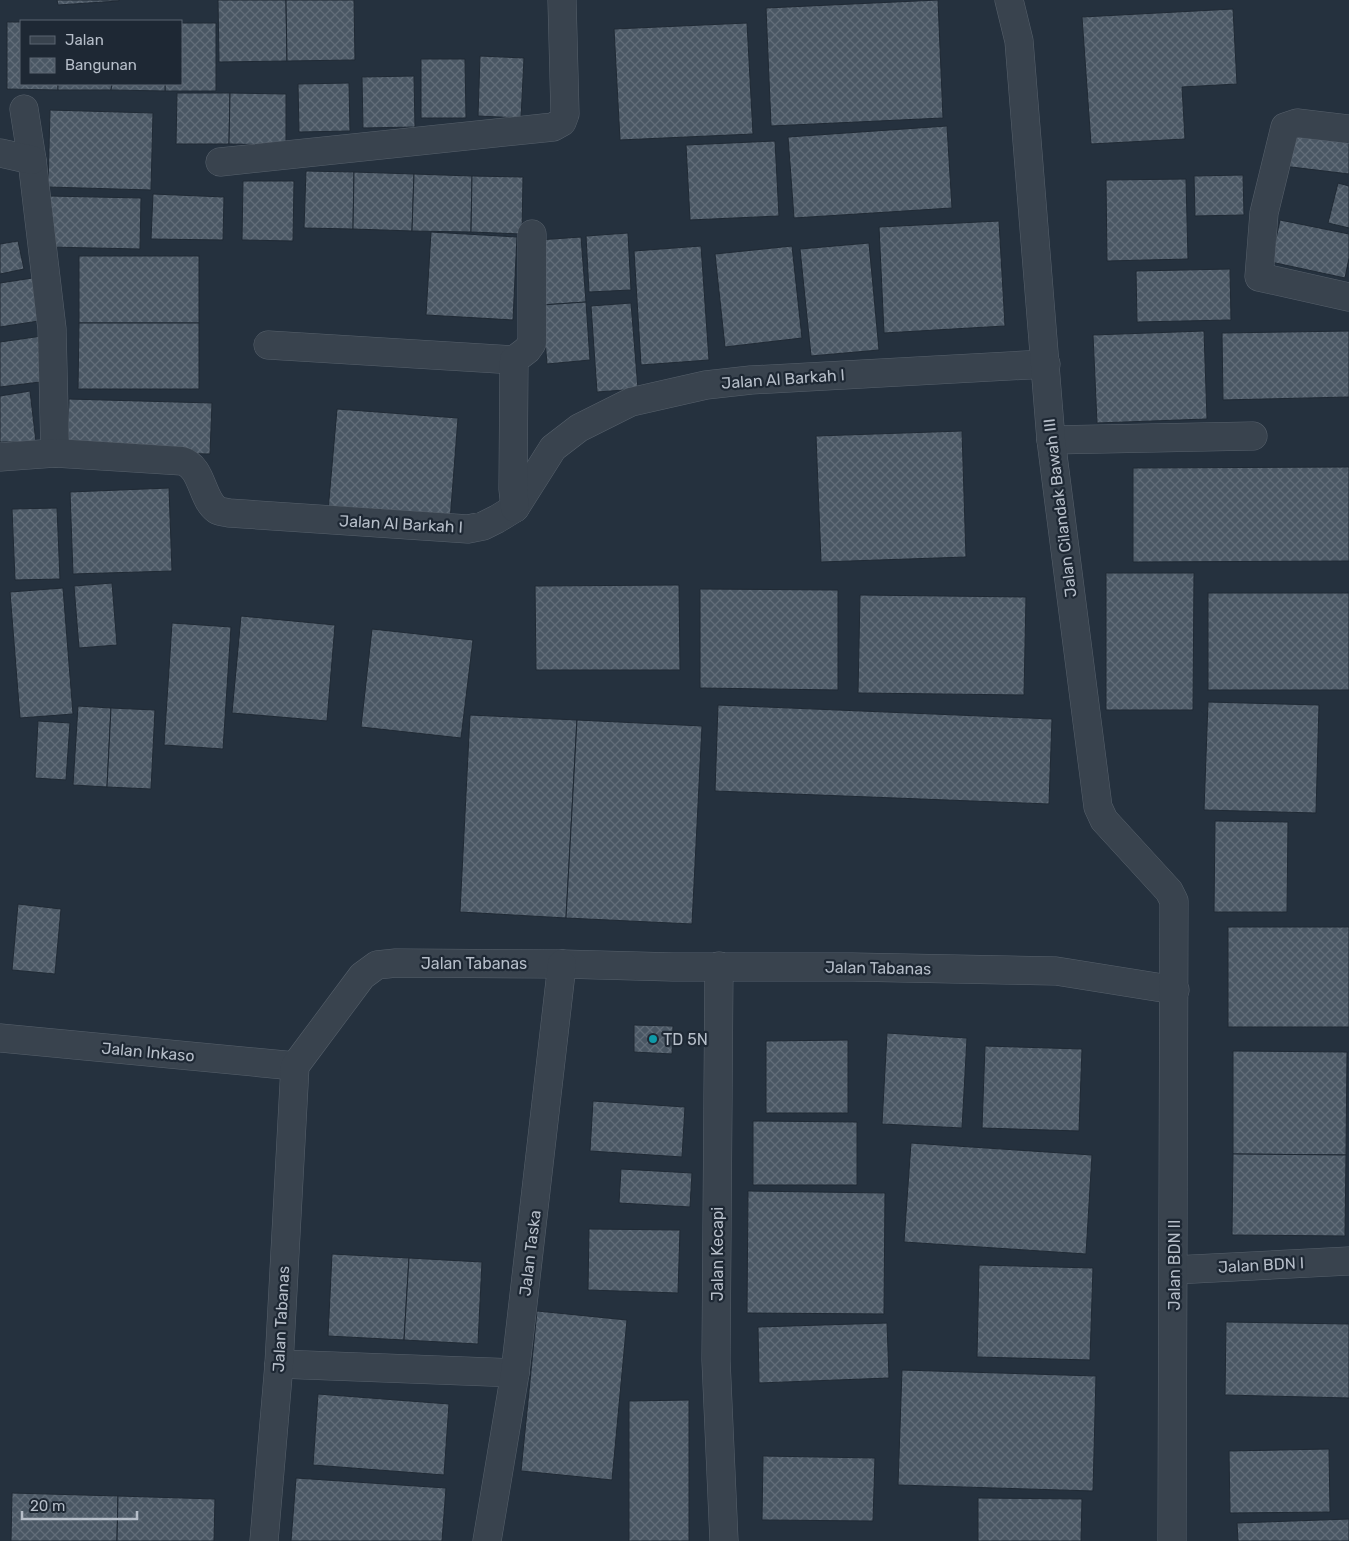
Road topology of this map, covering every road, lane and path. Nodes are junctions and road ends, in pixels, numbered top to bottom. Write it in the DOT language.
graph roads {
  1 [pos="562,0"];
  2 [pos="1009,0"];
  3 [pos="24,110"];
  4 [pos="1349,130"];
  5 [pos="0,153"];
  6 [pos="32,160"];
  7 [pos="220,162"];
  8 [pos="532,234"];
  9 [pos="1349,297"];
  10 [pos="268,345"];
  11 [pos="514,360"];
  12 [pos="1046,364"];
  13 [pos="1252,436"];
  14 [pos="1051,440"];
  15 [pos="55,453"];
  16 [pos="0,457"];
  17 [pos="515,508"];
  18 [pos="562,964"];
  19 [pos="719,966"];
  20 [pos="1175,990"];
  21 [pos="0,1038"];
  22 [pos="296,1066"];
  23 [pos="1349,1261"];
  24 [pos="1174,1270"];
  25 [pos="279,1364"];
  26 [pos="515,1374"];
  27 [pos="264,1541"];
  28 [pos="487,1541"];
  29 [pos="724,1541"];
  30 [pos="1172,1541"];
  1 -- 7 [label="street"];
  2 -- 12 [label="street, Jalan Cilandak Bawah III"];
  3 -- 6 [label="street"];
  4 -- 9 [label="street"];
  5 -- 6 [label="street"];
  6 -- 15 [label="street"];
  8 -- 11 [label="street"];
  10 -- 11 [label="street"];
  11 -- 17 [label="street"];
  12 -- 14 [label="street, Jalan Cilandak Bawah III"];
  12 -- 17 [label="street, Jalan Al Barkah I"];
  13 -- 14 [label="street"];
  14 -- 20 [label="street, Jalan Cilandak Bawah III"];
  15 -- 16 [label="street, Jalan Al Barkah I"];
  15 -- 17 [label="street, Jalan Al Barkah I"];
  18 -- 19 [label="street, Jalan Tabanas"];
  18 -- 22 [label="street, Jalan Tabanas"];
  18 -- 26 [label="street, Jalan Taska"];
  19 -- 20 [label="street, Jalan Tabanas"];
  19 -- 29 [label="street, Jalan Kecapi"];
  20 -- 24 [label="street, Jalan BDN II"];
  21 -- 22 [label="street, Jalan Inkaso"];
  22 -- 25 [label="street, Jalan Tabanas"];
  23 -- 24 [label="street, Jalan BDN I"];
  24 -- 30 [label="street, Jalan BDN II"];
  25 -- 26 [label="street"];
  25 -- 27 [label="street, Jalan Tabanas"];
  26 -- 28 [label="street, Jalan Taska"];
}
